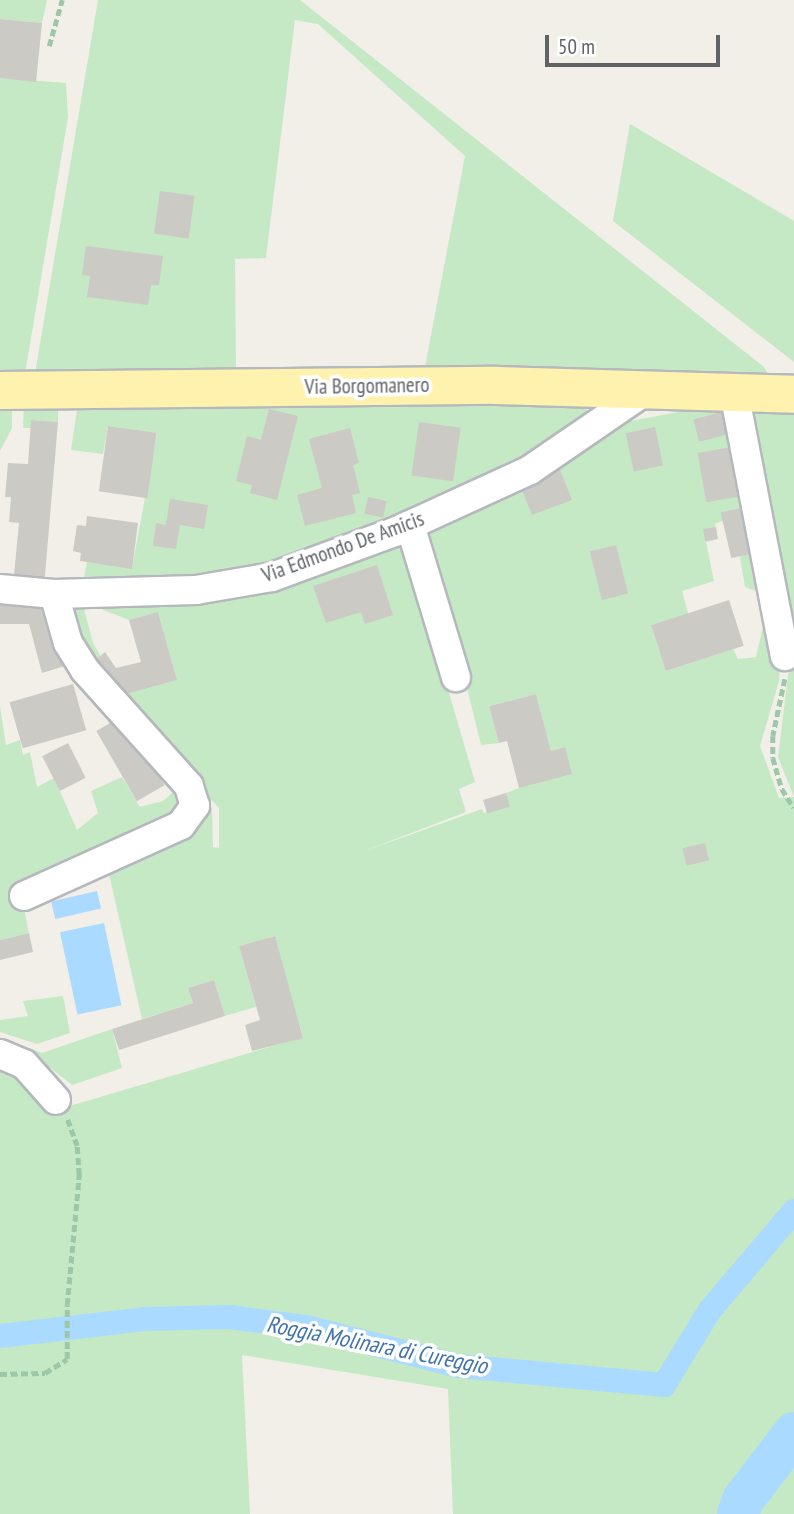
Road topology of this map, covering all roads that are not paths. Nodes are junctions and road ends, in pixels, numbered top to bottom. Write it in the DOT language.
graph roads {
  1 [pos="651,387"];
  2 [pos="0,390"];
  3 [pos="734,392"];
  4 [pos="794,394"];
  5 [pos="410,525"];
  6 [pos="0,589"];
  7 [pos="54,594"];
  8 [pos="785,656"];
  9 [pos="456,677"];
  10 [pos="24,896"];
  11 [pos="0,1054"];
  12 [pos="56,1100"];
  1 -- 2 [label="main road, Via Borgomanero"];
  1 -- 3 [label="main road, Via Borgomanero"];
  1 -- 5 [label="street, Via Edmondo De Amicis"];
  3 -- 4 [label="main road, Via Borgomanero"];
  3 -- 8 [label="street"];
  5 -- 7 [label="street, Via Edmondo De Amicis"];
  5 -- 9 [label="street"];
  6 -- 7 [label="street, Via Edmondo De Amicis"];
  7 -- 10 [label="street"];
  11 -- 12 [label="street"];
}
